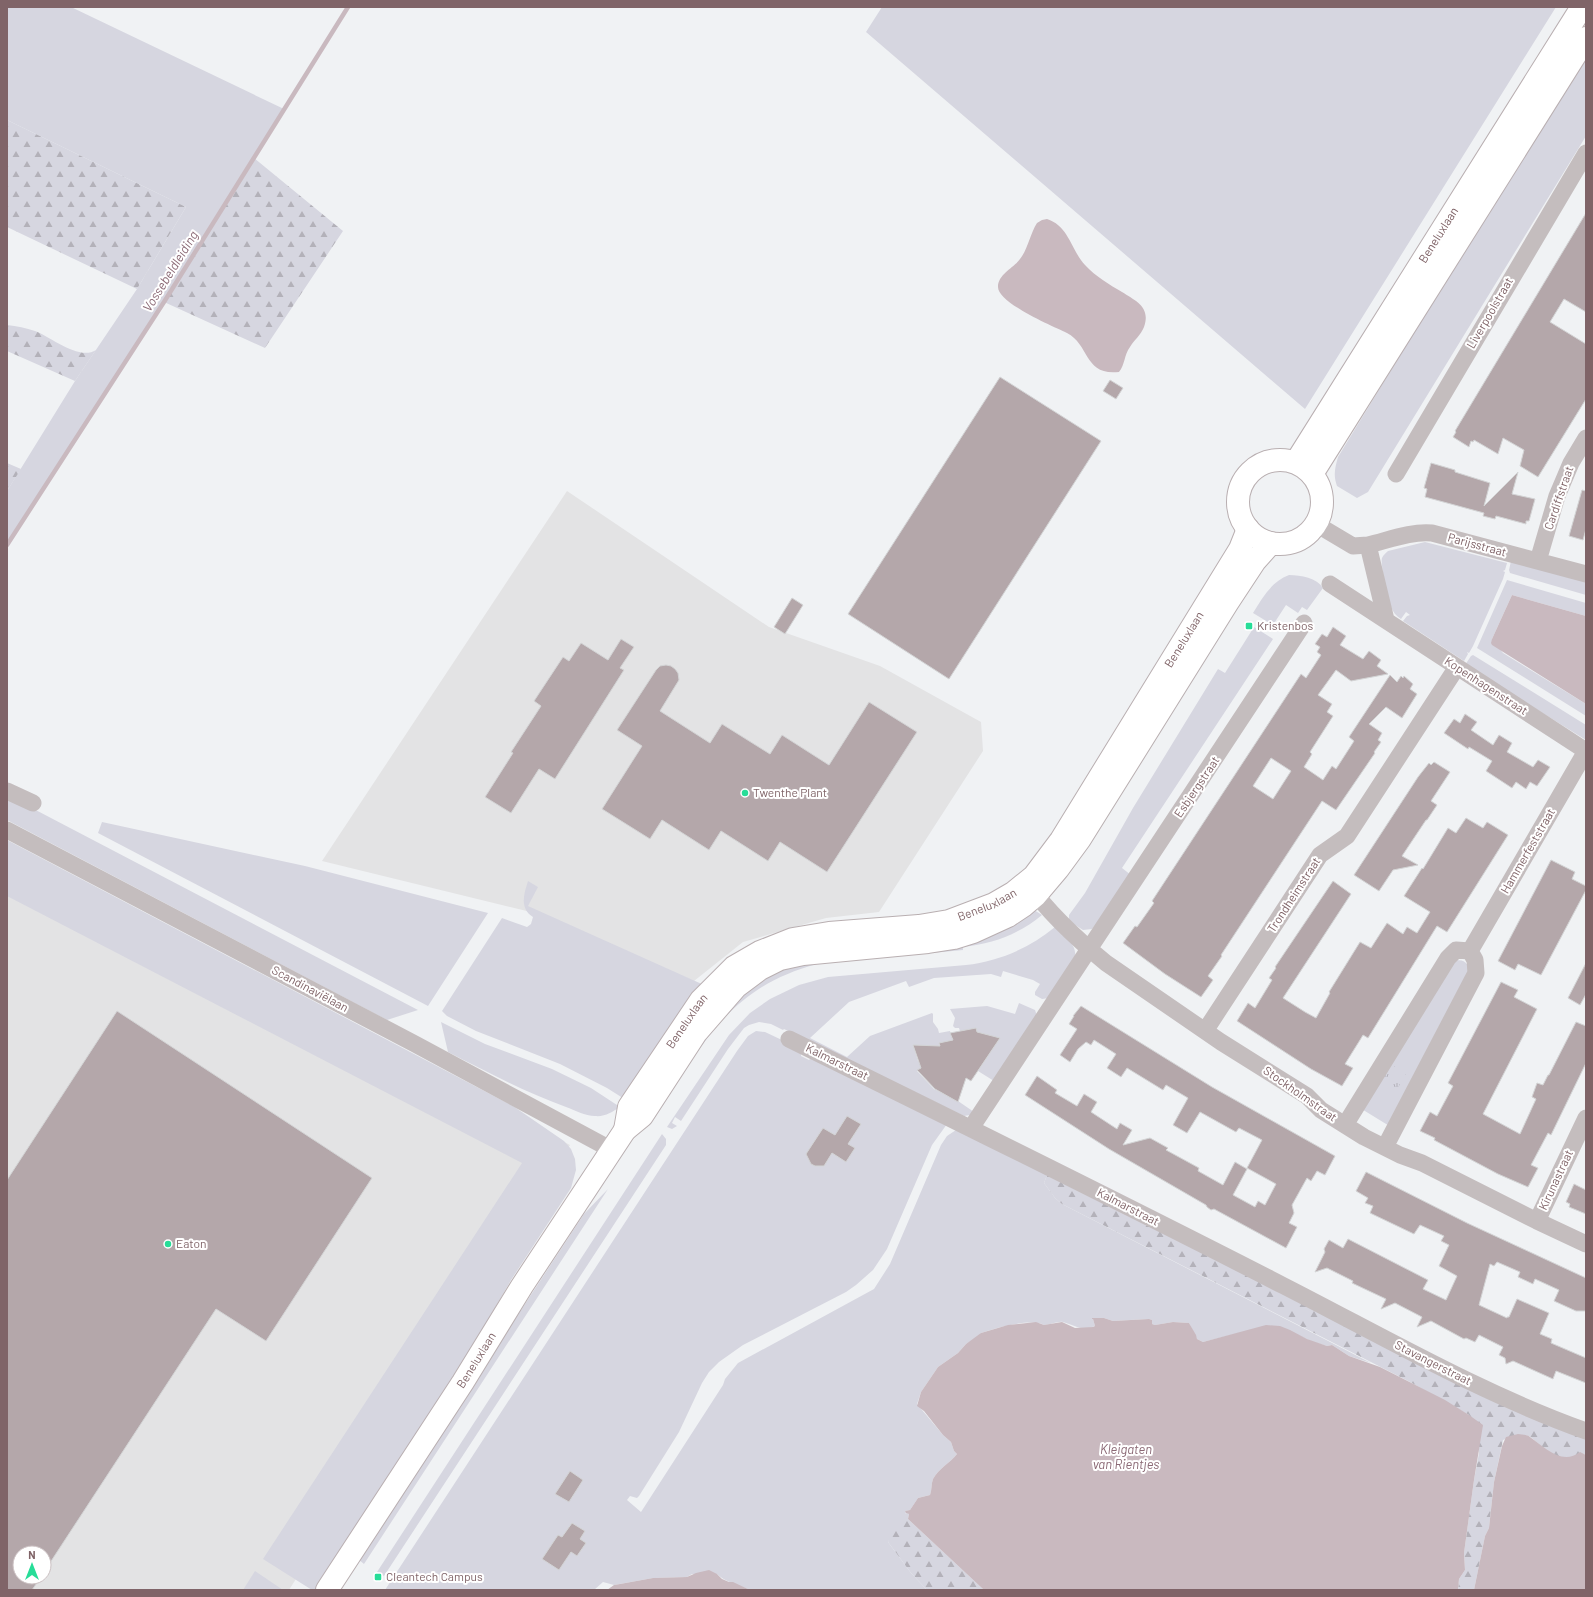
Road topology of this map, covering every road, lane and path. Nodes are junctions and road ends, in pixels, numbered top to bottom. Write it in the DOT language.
graph roads {
  1 [pos="1582,7"];
  2 [pos="1586,38"];
  3 [pos="1586,152"];
  4 [pos="1586,438"];
  5 [pos="1304,468"];
  6 [pos="1396,474"];
  7 [pos="1316,524"];
  8 [pos="1248,529"];
  9 [pos="1270,543"];
  10 [pos="1368,545"];
  11 [pos="1538,562"];
  12 [pos="1586,574"];
  13 [pos="1330,584"];
  14 [pos="1386,620"];
  15 [pos="1304,623"];
  16 [pos="1457,667"];
  17 [pos="1586,751"];
  18 [pos="7,790"];
  19 [pos="33,803"];
  20 [pos="7,830"];
  21 [pos="1031,888"];
  22 [pos="1088,948"];
  23 [pos="1470,951"];
  24 [pos="1205,1031"];
  25 [pos="789,1039"];
  26 [pos="1586,1118"];
  27 [pos="1345,1125"];
  28 [pos="971,1128"];
  29 [pos="1385,1147"];
  30 [pos="612,1150"];
  31 [pos="1537,1221"];
  32 [pos="1586,1244"];
  33 [pos="1285,1286"];
  34 [pos="1586,1431"];
  35 [pos="327,1590"];
  1 -- 5 [label="street, Beneluxlaan"];
  2 -- 5 [label="street, Beneluxlaan"];
  3 -- 6 [label="street, Liverpoolstraat"];
  4 -- 11 [label="street, Cardiffstraat"];
  5 -- 7 [label="street"];
  5 -- 8 [label="street"];
  7 -- 9 [label="street"];
  7 -- 10 [label="street"];
  8 -- 9 [label="street"];
  8 -- 21 [label="street, Beneluxlaan"];
  9 -- 21 [label="street, Beneluxlaan"];
  10 -- 11 [label="street, Parijsstraat"];
  10 -- 14 [label="street"];
  11 -- 12 [label="street, Parijsstraat"];
  13 -- 14 [label="street, Kopenhagenstraat"];
  14 -- 16 [label="street, Kopenhagenstraat"];
  15 -- 22 [label="street, Esbjergstraat"];
  16 -- 17 [label="street, Kopenhagenstraat"];
  16 -- 24 [label="street, Trondheimstraat"];
  17 -- 23 [label="street, Hammerfeststraat"];
  18 -- 19 [label="street"];
  20 -- 30 [label="street, Scandinaviëlaan"];
  21 -- 22 [label="street, Stockholmstraat"];
  21 -- 30 [label="street, Beneluxlaan"];
  22 -- 24 [label="street, Stockholmstraat"];
  22 -- 28 [label="street"];
  23 -- 27 [label="street"];
  23 -- 29 [label="street"];
  24 -- 27 [label="street, Stockholmstraat"];
  25 -- 28 [label="street, Kalmarstraat"];
  26 -- 31 [label="street, Kirunastraat"];
  27 -- 29 [label="street, Stockholmstraat"];
  28 -- 33 [label="street, Kalmarstraat"];
  29 -- 31 [label="street, Stockholmstraat"];
  30 -- 35 [label="street, Beneluxlaan"];
  31 -- 32 [label="street, Stockholmstraat"];
  33 -- 34 [label="street, Stavangerstraat"];
}
